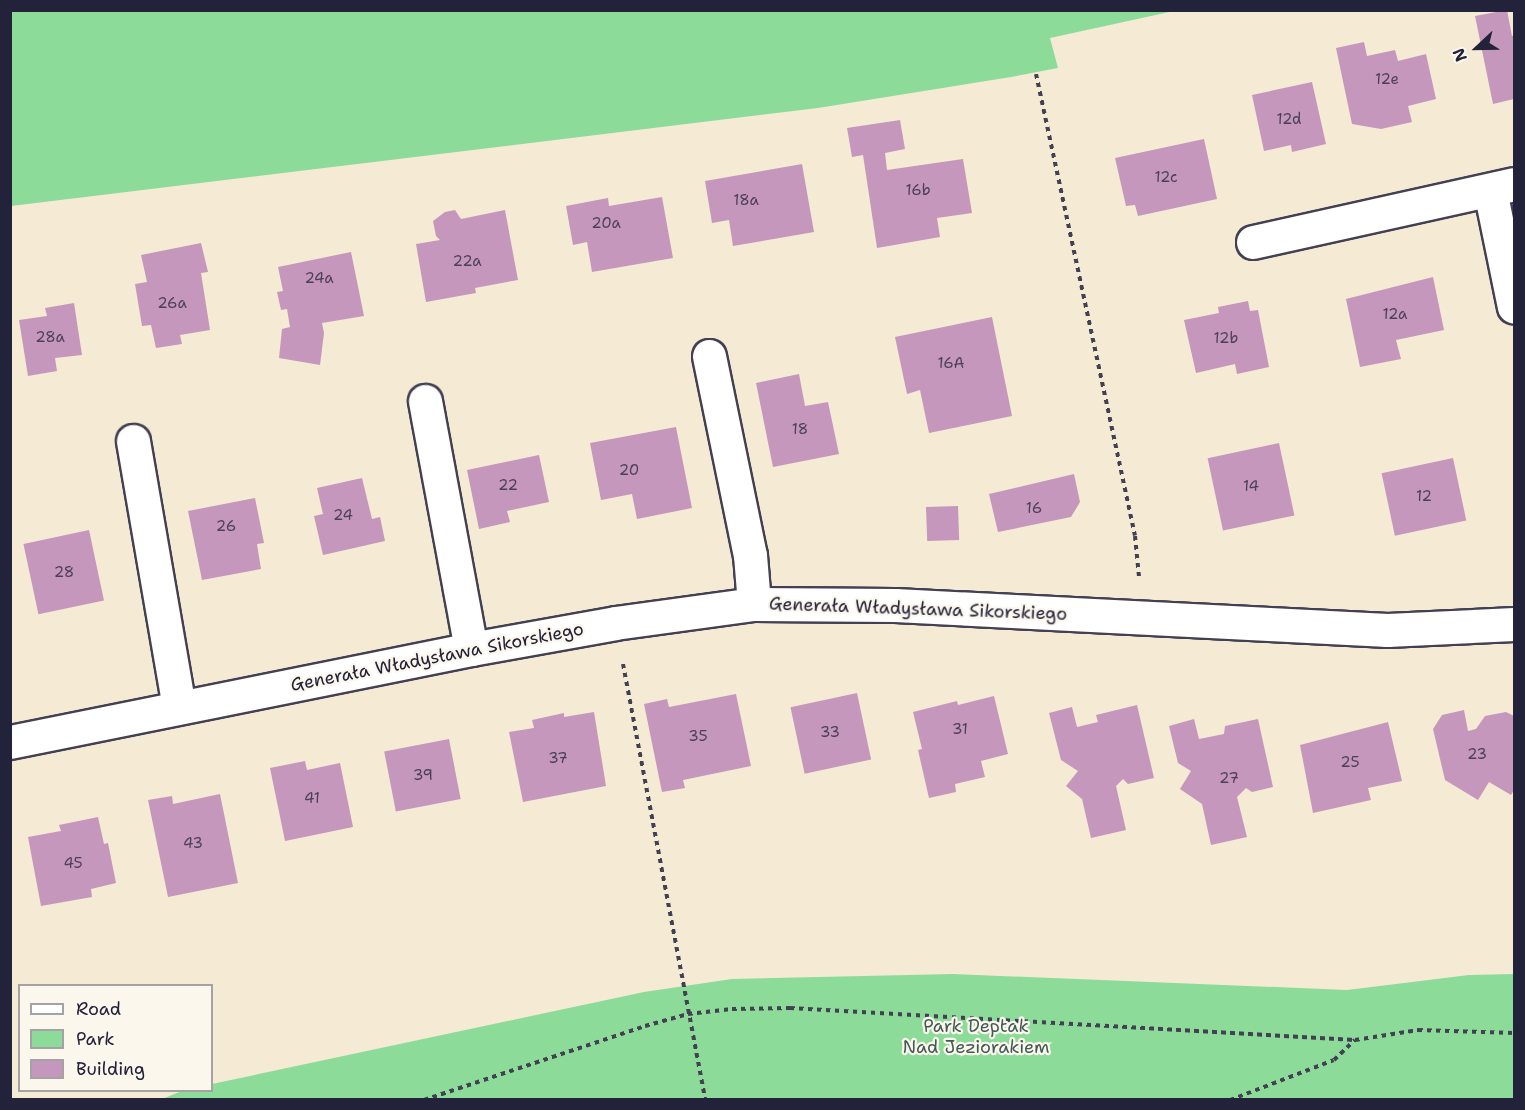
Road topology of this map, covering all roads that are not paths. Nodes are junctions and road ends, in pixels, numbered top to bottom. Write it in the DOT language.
graph roads {
  1 [pos="1502,187"];
  2 [pos="1253,242"];
  3 [pos="1515,307"];
  4 [pos="709,356"];
  5 [pos="425,401"];
  6 [pos="133,441"];
  7 [pos="754,604"];
  8 [pos="1515,624"];
  9 [pos="471,649"];
  10 [pos="179,707"];
  11 [pos="10,742"];
  1 -- 2 [label="street"];
  1 -- 3 [label="street"];
  4 -- 7 [label="street"];
  5 -- 9 [label="street"];
  6 -- 10 [label="street"];
  7 -- 8 [label="street, Generała Władysława Sikorskiego"];
  7 -- 9 [label="street, Generała Władysława Sikorskiego"];
  9 -- 10 [label="street, Generała Władysława Sikorskiego"];
  10 -- 11 [label="street, Generała Władysława Sikorskiego"];
}
